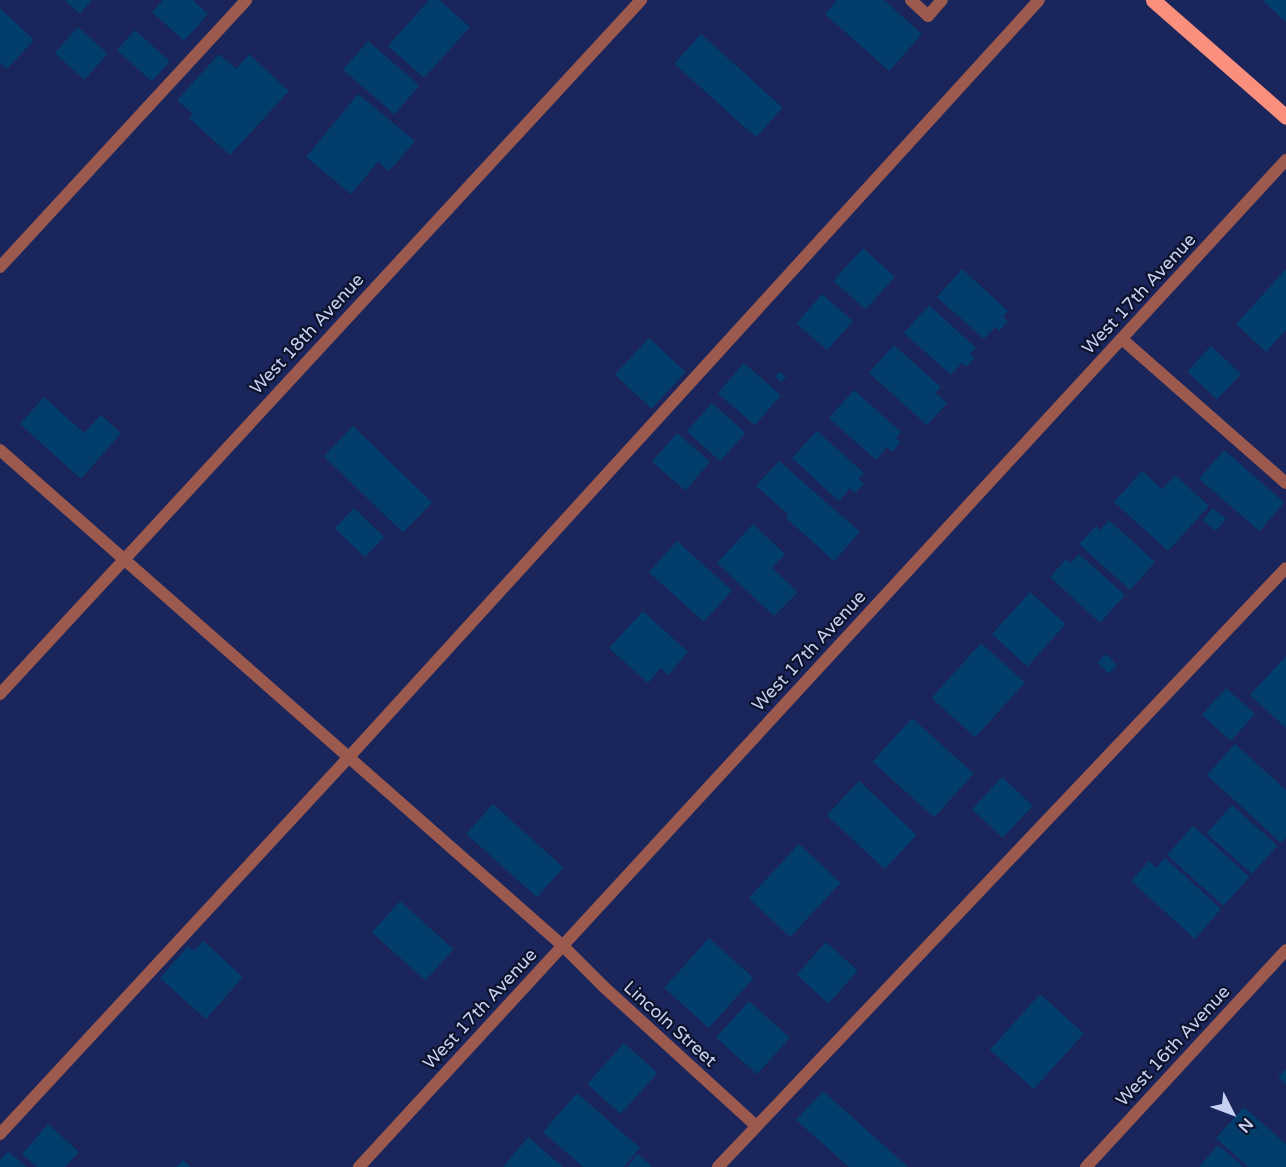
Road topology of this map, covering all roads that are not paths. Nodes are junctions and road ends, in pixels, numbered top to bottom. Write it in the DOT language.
graph roads {
  1 [pos="246,0"];
  2 [pos="641,0"];
  3 [pos="910,0"];
  4 [pos="942,0"];
  5 [pos="1039,0"];
  6 [pos="1153,0"];
  7 [pos="1286,117"];
  8 [pos="1286,160"];
  9 [pos="0,267"];
  10 [pos="1122,339"];
  11 [pos="0,450"];
  12 [pos="1286,483"];
  13 [pos="124,558"];
  14 [pos="1286,568"];
  15 [pos="0,694"];
  16 [pos="349,757"];
  17 [pos="563,946"];
  18 [pos="1286,950"];
  19 [pos="756,1126"];
  20 [pos="0,1134"];
  21 [pos="359,1167"];
  22 [pos="718,1167"];
  23 [pos="1086,1167"];
  1 -- 9 [label="street"];
  2 -- 13 [label="street, West 18th Avenue"];
  3 -- 4 [label="street"];
  5 -- 16 [label="street"];
  6 -- 7 [label="main road"];
  8 -- 10 [label="street, West 17th Avenue"];
  10 -- 12 [label="street"];
  10 -- 17 [label="street, West 17th Avenue"];
  11 -- 13 [label="street, Lincoln Street"];
  13 -- 15 [label="street, West 18th Avenue"];
  13 -- 16 [label="street, Lincoln Street"];
  14 -- 19 [label="street"];
  16 -- 17 [label="street, Lincoln Street"];
  16 -- 20 [label="street"];
  17 -- 19 [label="street, Lincoln Street"];
  17 -- 21 [label="street, West 17th Avenue"];
  18 -- 23 [label="street, West 16th Avenue"];
  19 -- 22 [label="street"];
}
